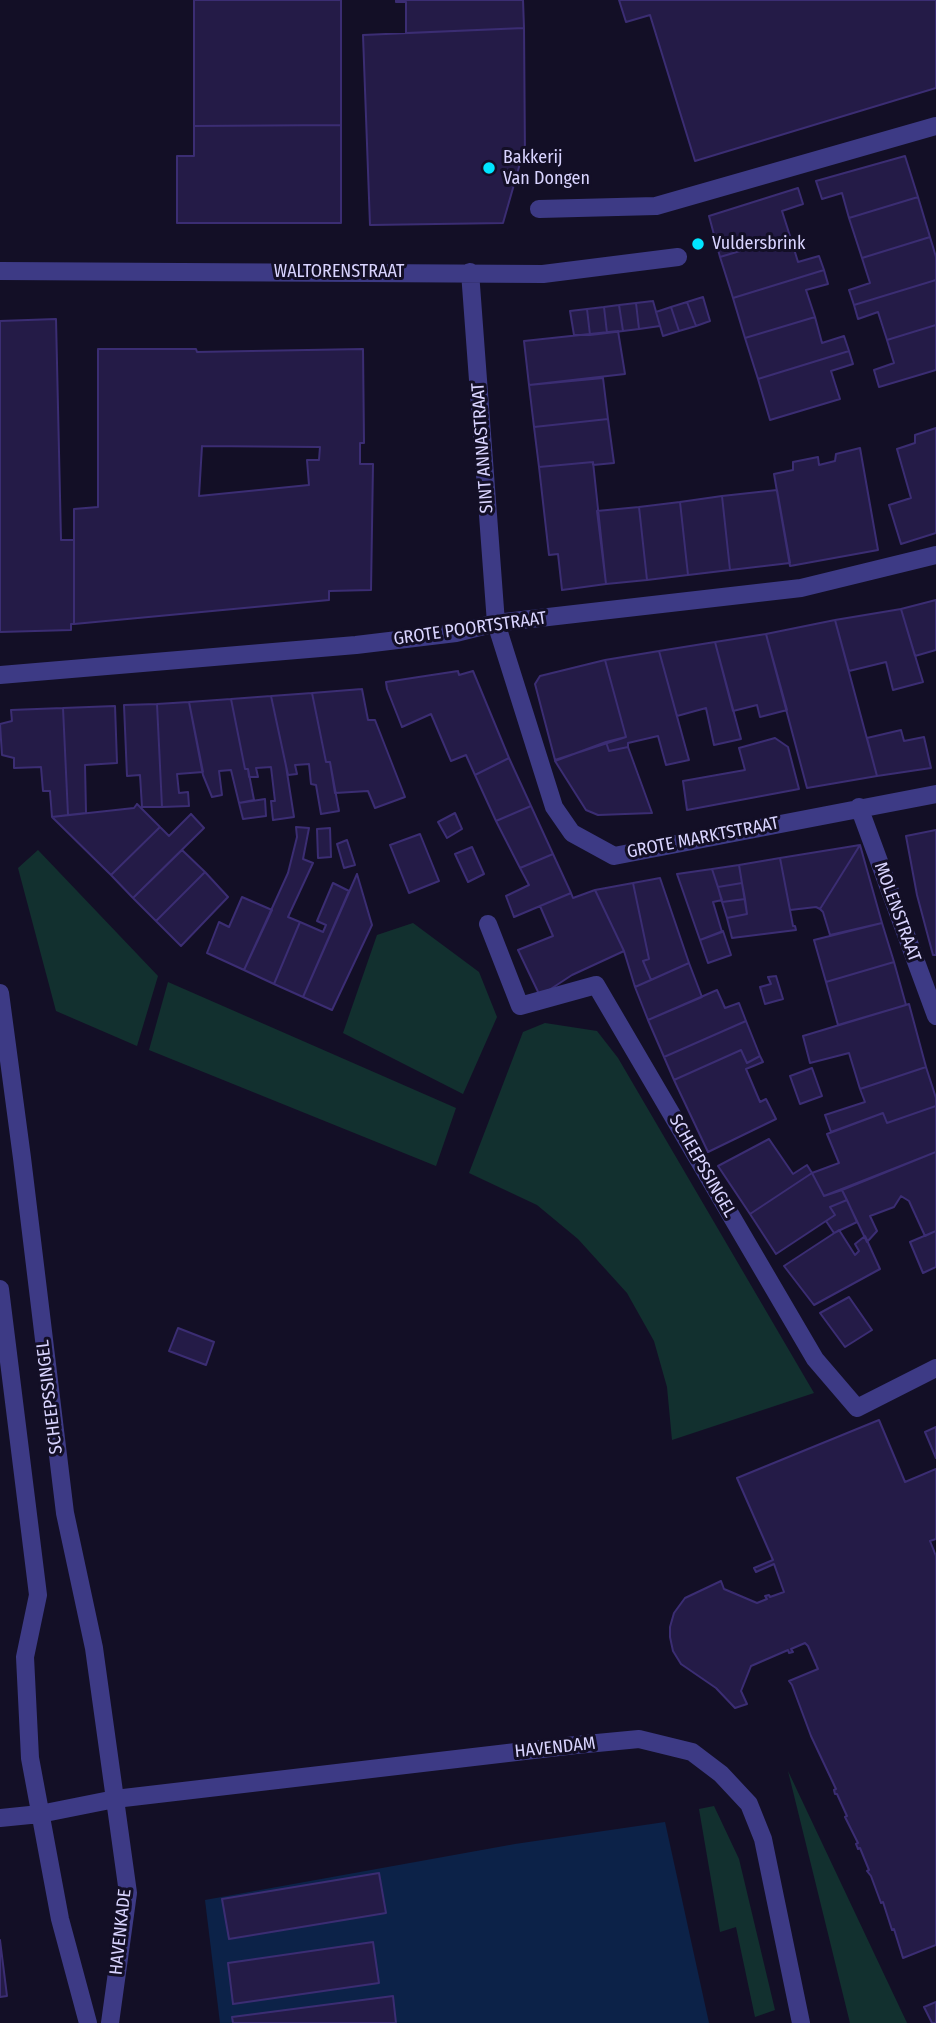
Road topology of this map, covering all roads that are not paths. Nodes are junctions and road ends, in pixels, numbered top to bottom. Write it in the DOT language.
graph roads {
  1 [pos="936,126"];
  2 [pos="540,209"];
  3 [pos="678,257"];
  4 [pos="0,271"];
  5 [pos="470,272"];
  6 [pos="936,555"];
  7 [pos="496,623"];
  8 [pos="0,675"];
  9 [pos="936,794"];
  10 [pos="859,807"];
  11 [pos="488,924"];
  12 [pos="0,993"];
  13 [pos="936,1016"];
  14 [pos="0,1289"];
  15 [pos="936,1368"];
  16 [pos="116,1799"];
  17 [pos="40,1814"];
  18 [pos="0,1818"];
  19 [pos="88,2023"];
  20 [pos="110,2023"];
  21 [pos="801,2023"];
  1 -- 2 [label="street"];
  3 -- 5 [label="street, WALTORENSTRAAT"];
  4 -- 5 [label="street, WALTORENSTRAAT"];
  5 -- 7 [label="street, SINT ANNASTRAAT"];
  6 -- 7 [label="street, GROTE POORTSTRAAT"];
  7 -- 8 [label="street, GROTE POORTSTRAAT"];
  7 -- 10 [label="street, GROTE MARKTSTRAAT"];
  9 -- 10 [label="street, GROTE MARKTSTRAAT"];
  10 -- 13 [label="street, MOLENSTRAAT"];
  11 -- 15 [label="street, SCHEEPSSINGEL"];
  12 -- 16 [label="street, SCHEEPSSINGEL"];
  14 -- 17 [label="street, SCHEEPSSINGEL"];
  16 -- 17 [label="street, HAVENDAM"];
  16 -- 20 [label="street, HAVENKADE"];
  16 -- 21 [label="street, HAVENDAM"];
  17 -- 18 [label="street, HAVENDAM"];
  17 -- 19 [label="street"];
}
